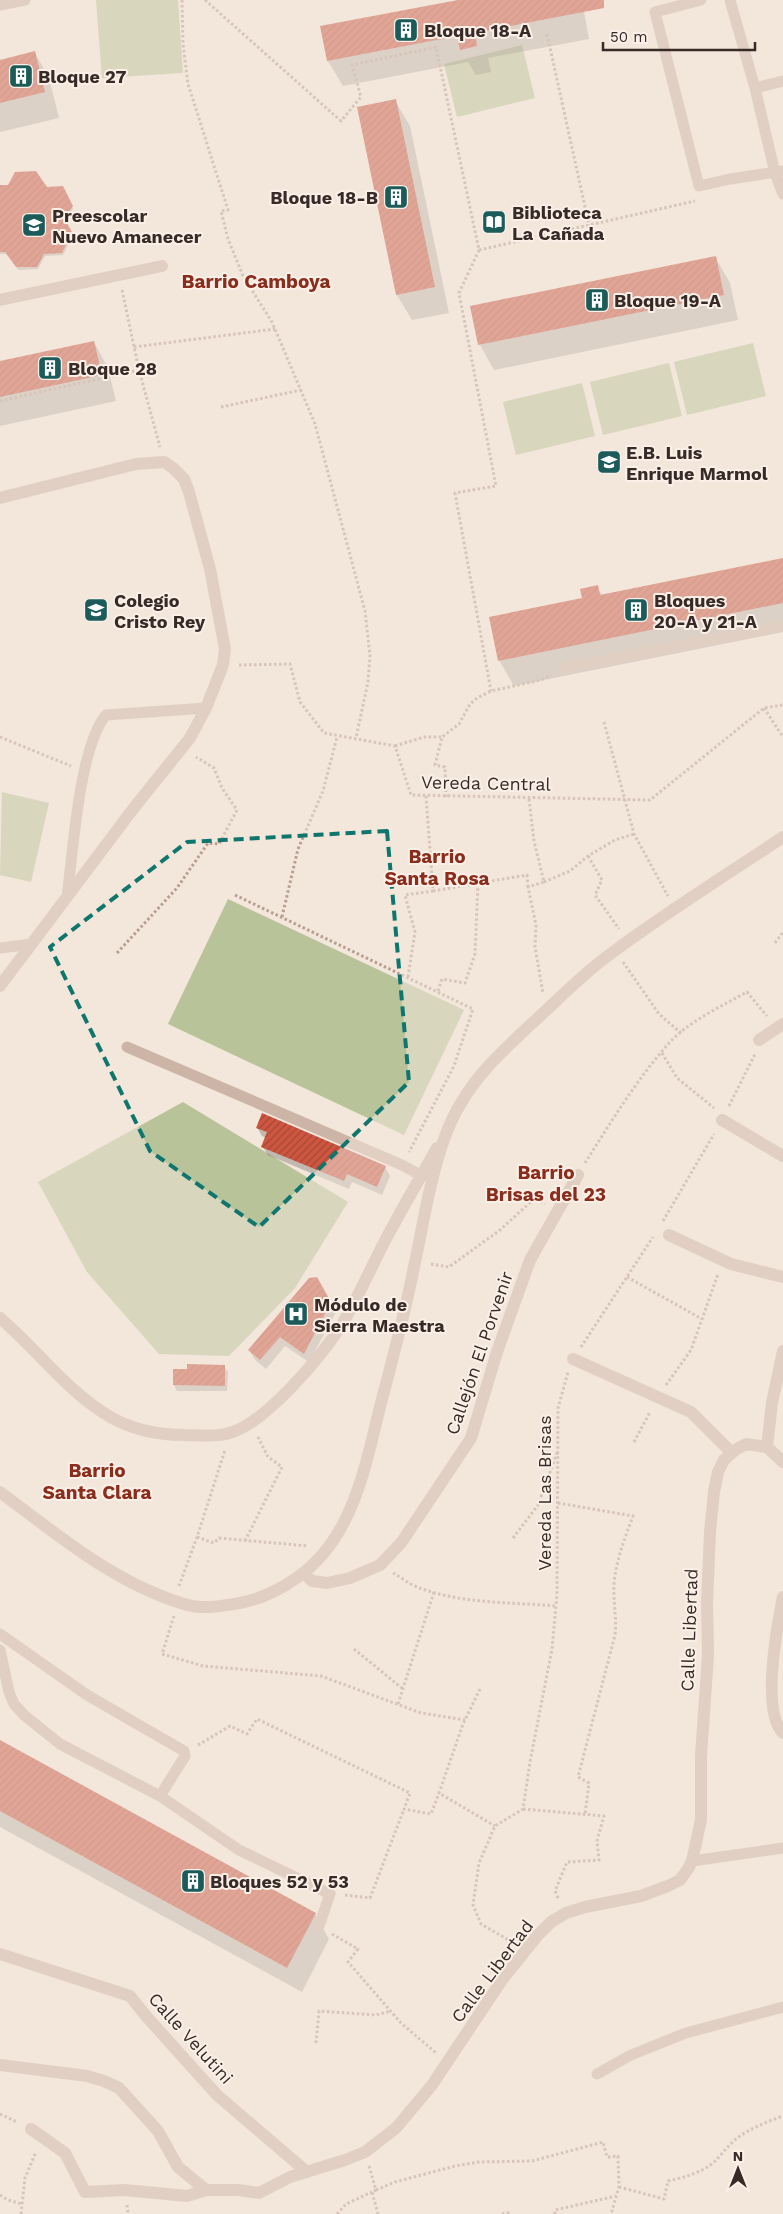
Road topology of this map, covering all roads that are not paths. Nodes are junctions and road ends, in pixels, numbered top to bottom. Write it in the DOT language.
graph roads {
  1 [pos="25,0"];
  2 [pos="730,0"];
  3 [pos="697,1"];
  4 [pos="0,5"];
  5 [pos="783,81"];
  6 [pos="755,88"];
  7 [pos="779,172"];
  8 [pos="783,194"];
  9 [pos="162,266"];
  10 [pos="0,300"];
  11 [pos="0,498"];
  12 [pos="783,626"];
  13 [pos="564,668"];
  14 [pos="206,708"];
  15 [pos="783,837"];
  16 [pos="67,897"];
  17 [pos="32,944"];
  18 [pos="0,948"];
  19 [pos="0,986"];
  20 [pos="780,1027"];
  21 [pos="759,1040"];
  22 [pos="127,1047"];
  23 [pos="723,1118"];
  24 [pos="446,1133"];
  25 [pos="783,1156"];
  26 [pos="578,1175"];
  27 [pos="422,1176"];
  28 [pos="670,1235"];
  29 [pos="783,1277"];
  30 [pos="0,1318"];
  31 [pos="783,1351"];
  32 [pos="573,1359"];
  33 [pos="767,1447"];
  34 [pos="732,1452"];
  35 [pos="783,1462"];
  36 [pos="0,1492"];
  37 [pos="304,1573"];
  38 [pos="783,1597"];
  39 [pos="0,1634"];
  40 [pos="0,1650"];
  41 [pos="783,1733"];
  42 [pos="160,1796"];
  43 [pos="783,1848"];
  44 [pos="692,1861"];
  45 [pos="318,1926"];
  46 [pos="0,1954"];
  47 [pos="783,2007"];
  48 [pos="0,2066"];
  49 [pos="596,2074"];
  50 [pos="31,2129"];
  51 [pos="307,2172"];
  52 [pos="206,2190"];
  1 -- 4 [label="lane"];
  2 -- 6 [label="lane"];
  3 -- 7 [label="lane"];
  5 -- 6 [label="lane"];
  6 -- 7 [label="lane"];
  7 -- 8 [label="lane"];
  9 -- 10 [label="street"];
  11 -- 14 [label="street"];
  12 -- 13 [label="lane"];
  14 -- 16 [label="street"];
  14 -- 16 [label="lane"];
  15 -- 24 [label="street"];
  16 -- 17 [label="street"];
  17 -- 18 [label="lane"];
  17 -- 19 [label="street"];
  20 -- 21 [label="street"];
  22 -- 27 [label="lane"];
  23 -- 25 [label="street"];
  24 -- 27 [label="street"];
  24 -- 37 [label="street"];
  26 -- 37 [label="street, Callejón El Porvenir"];
  27 -- 30 [label="street"];
  28 -- 29 [label="street"];
  31 -- 33 [label="street"];
  32 -- 34 [label="street"];
  33 -- 34 [label="street"];
  33 -- 35 [label="street"];
  34 -- 44 [label="street, Calle Libertad"];
  36 -- 37 [label="street"];
  38 -- 41 [label="street"];
  39 -- 42 [label="lane"];
  40 -- 42 [label="lane"];
  42 -- 45 [label="lane"];
  43 -- 44 [label="lane"];
  44 -- 51 [label="street, Calle Libertad"];
  46 -- 51 [label="street, Calle Velutini"];
  47 -- 49 [label="lane"];
  48 -- 52 [label="street"];
  50 -- 52 [label="street, Calle Libertad"];
  51 -- 52 [label="street, Calle Libertad"];
}
